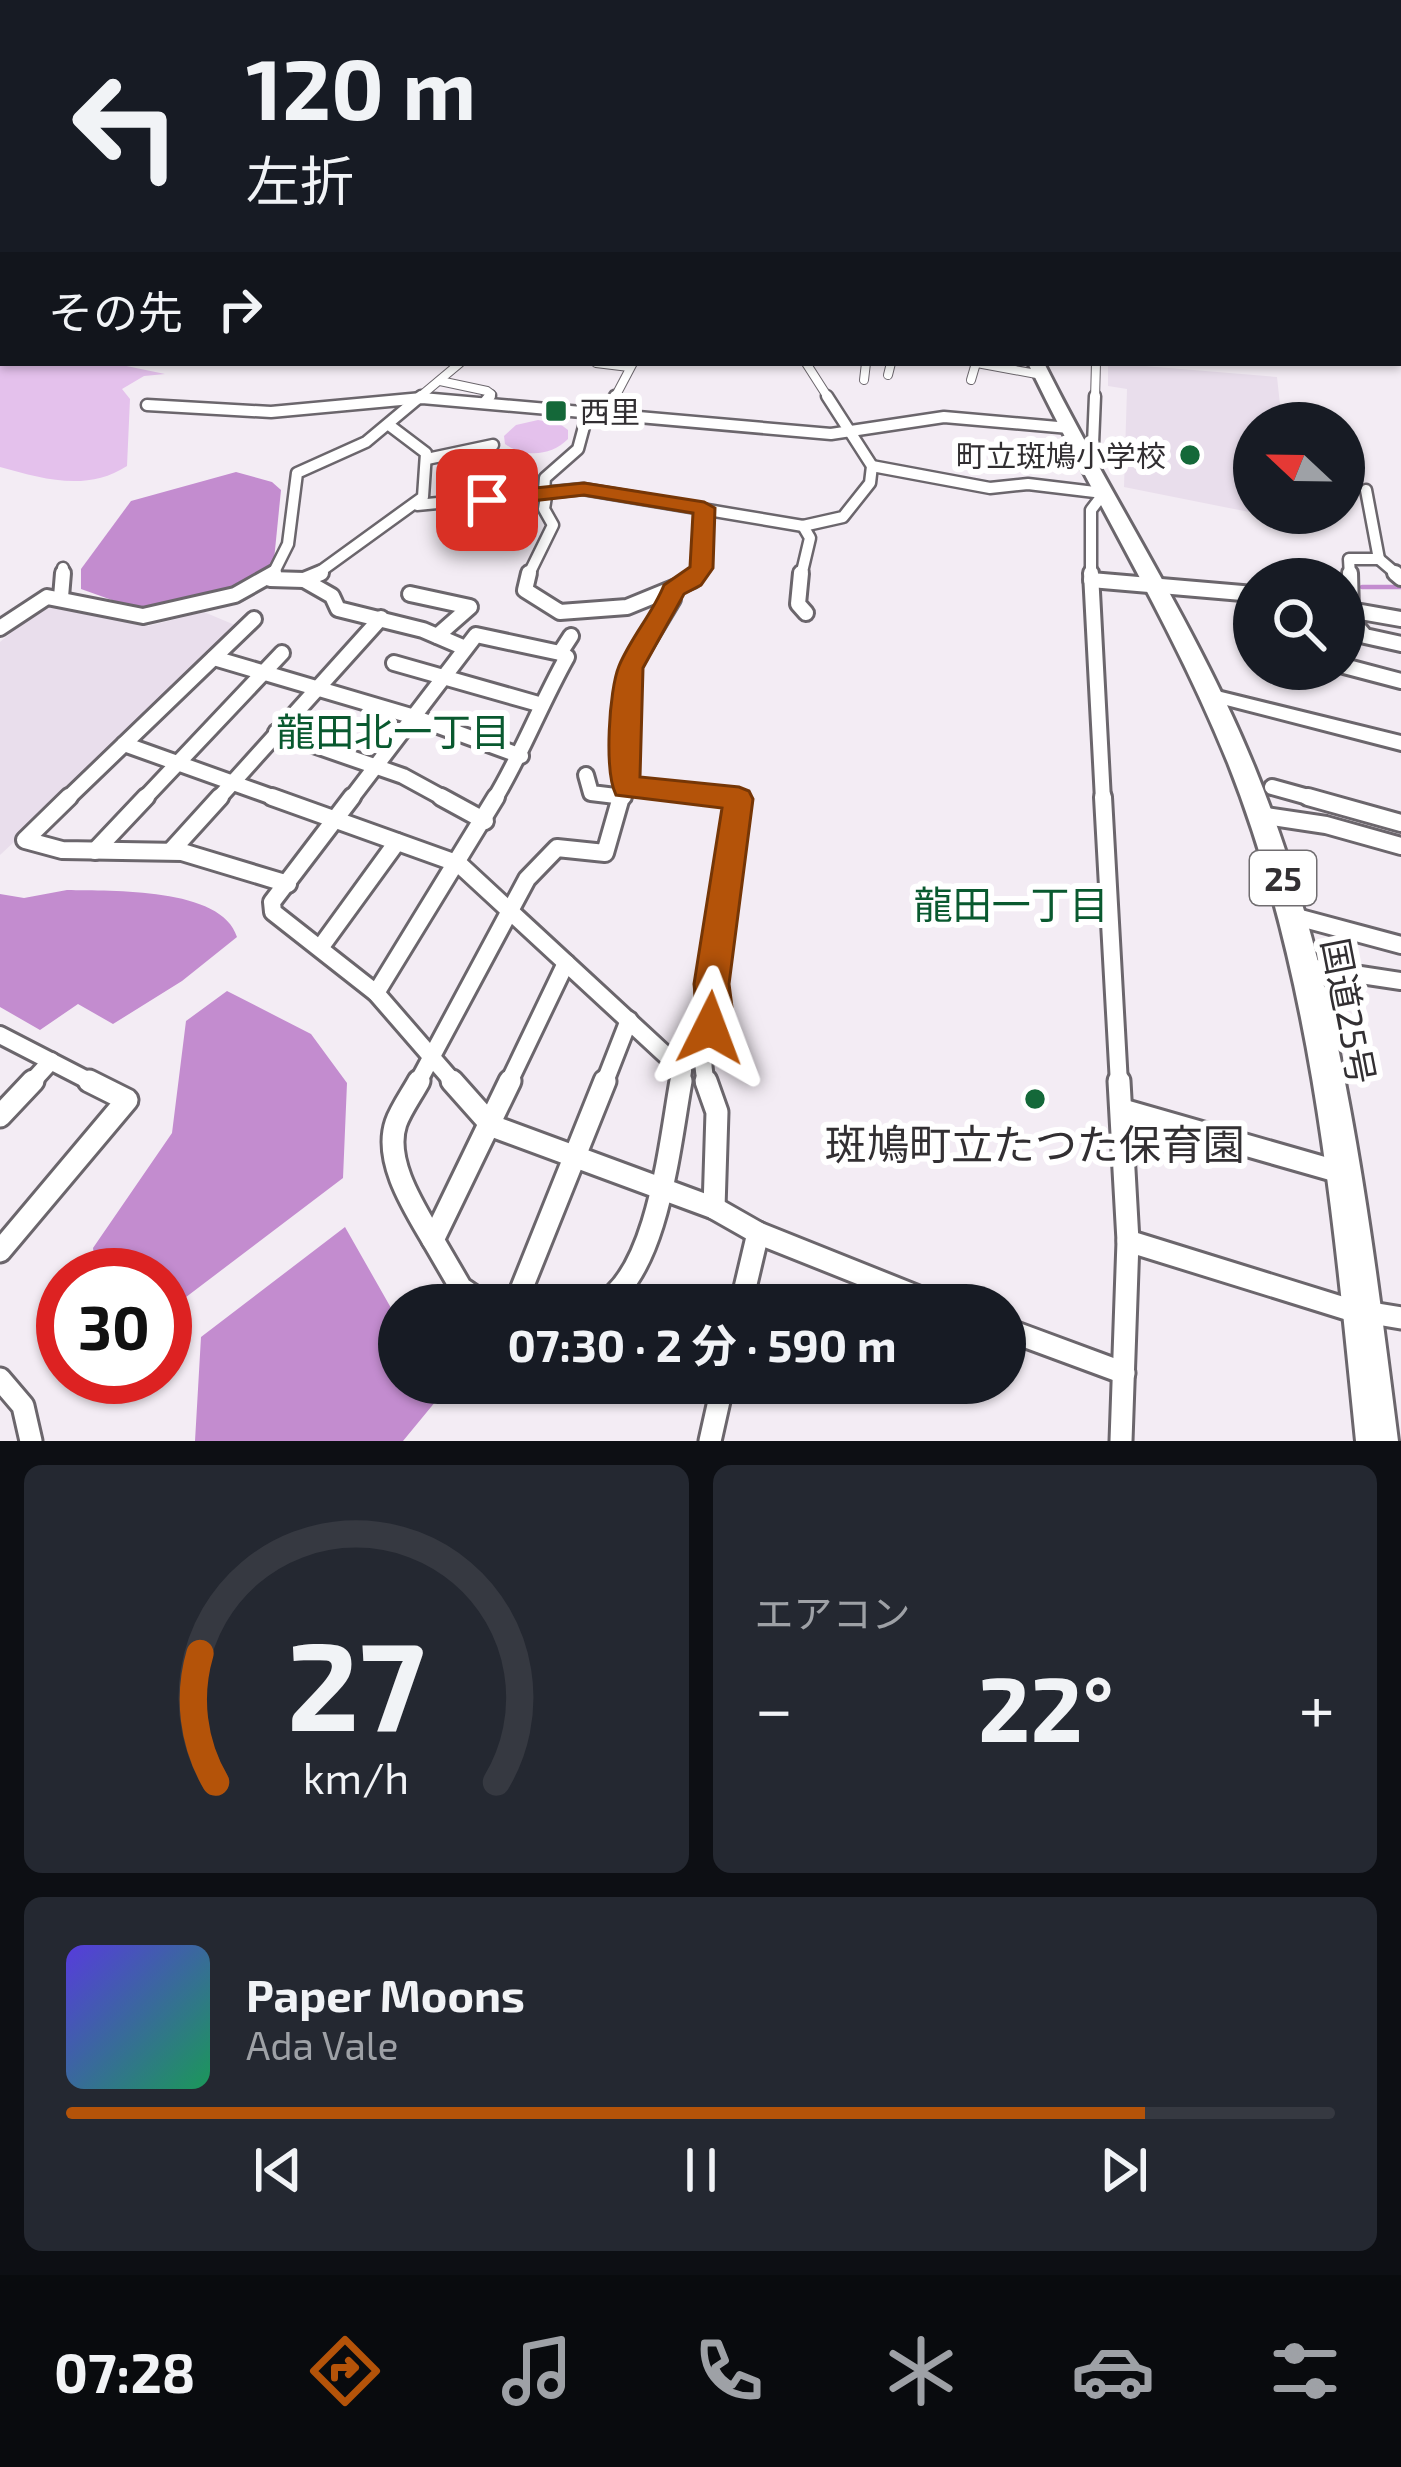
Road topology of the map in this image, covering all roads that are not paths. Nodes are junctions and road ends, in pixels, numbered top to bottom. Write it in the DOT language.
graph roads {
  1 [pos="457,366"];
  2 [pos="630,366"];
  3 [pos="808,366"];
  4 [pos="866,366"];
  5 [pos="890,366"];
  6 [pos="980,366"];
  7 [pos="1096,366"];
  8 [pos="1031,369"];
  9 [pos="888,376"];
  10 [pos="864,380"];
  11 [pos="971,380"];
  12 [pos="440,381"];
  13 [pos="1011,387"];
  14 [pos="422,398"];
  15 [pos="485,403"];
  16 [pos="147,405"];
  17 [pos="588,412"];
  18 [pos="606,413"];
  19 [pos="389,425"];
  20 [pos="1069,428"];
  21 [pos="853,433"];
  22 [pos="493,445"];
  23 [pos="1084,457"];
  24 [pos="427,459"];
  25 [pos="872,466"];
  26 [pos="546,490"];
  27 [pos="1366,490"];
  28 [pos="1104,493"];
  29 [pos="417,505"];
  30 [pos="704,508"];
  31 [pos="802,526"];
  32 [pos="1365,559"];
  33 [pos="1379,559"];
  34 [pos="64,568"];
  35 [pos="1401,578"];
  36 [pos="270,579"];
  37 [pos="304,580"];
  38 [pos="1091,580"];
  39 [pos="1150,586"];
  40 [pos="672,590"];
  41 [pos="1233,592"];
  42 [pos="410,594"];
  43 [pos="61,597"];
  44 [pos="806,613"];
  45 [pos="1365,613"];
  46 [pos="381,618"];
  47 [pos="254,619"];
  48 [pos="1401,619"];
  49 [pos="0,628"];
  50 [pos="437,636"];
  51 [pos="572,636"];
  52 [pos="1365,636"];
  53 [pos="1401,644"];
  54 [pos="465,648"];
  55 [pos="282,653"];
  56 [pos="560,653"];
  57 [pos="214,658"];
  58 [pos="394,663"];
  59 [pos="264,672"];
  60 [pos="1365,672"];
  61 [pos="442,675"];
  62 [pos="1401,681"];
  63 [pos="315,687"];
  64 [pos="1209,695"];
  65 [pos="542,705"];
  66 [pos="411,716"];
  67 [pos="276,732"];
  68 [pos="1401,743"];
  69 [pos="124,744"];
  70 [pos="521,756"];
  71 [pos="176,763"];
  72 [pos="376,765"];
  73 [pos="586,775"];
  74 [pos="230,782"];
  75 [pos="1272,787"];
  76 [pos="626,792"];
  77 [pos="1259,814"];
  78 [pos="337,820"];
  79 [pos="485,821"];
  80 [pos="1401,823"];
  81 [pos="397,842"];
  82 [pos="1401,846"];
  83 [pos="95,851"];
  84 [pos="171,851"];
  85 [pos="459,864"];
  86 [pos="288,884"];
  87 [pos="511,910"];
  88 [pos="1293,916"];
  89 [pos="1401,945"];
  90 [pos="320,948"];
  91 [pos="566,963"];
  92 [pos="1308,967"];
  93 [pos="1401,982"];
  94 [pos="376,993"];
  95 [pos="629,1020"];
  96 [pos="0,1035"];
  97 [pos="431,1060"];
  98 [pos="51,1061"];
  99 [pos="1123,1110"];
  100 [pos="0,1116"];
  101 [pos="492,1126"];
  102 [pos="573,1156"];
  103 [pos="1344,1173"];
  104 [pos="659,1187"];
  105 [pos="714,1208"];
  106 [pos="758,1233"];
  107 [pos="434,1240"];
  108 [pos="1128,1240"];
  109 [pos="0,1251"];
  110 [pos="459,1284"];
  111 [pos="523,1284"];
  112 [pos="626,1284"];
  113 [pos="746,1284"];
  114 [pos="886,1284"];
  115 [pos="1362,1309"];
  116 [pos="1401,1318"];
  117 [pos="1026,1338"];
  118 [pos="1124,1373"];
  119 [pos="0,1379"];
  120 [pos="718,1404"];
  121 [pos="32,1441"];
  122 [pos="710,1441"];
  123 [pos="1121,1441"];
  124 [pos="1377,1441"];
  1 -- 12 [label="street"];
  2 -- 18 [label="street"];
  3 -- 21 [label="street"];
  4 -- 10 [label="street"];
  5 -- 9 [label="street"];
  6 -- 11 [label="street"];
  7 -- 23 [label="street"];
  8 -- 13 [label="street"];
  8 -- 20 [label="highway, 国道25号 / 25"];
  12 -- 14 [label="street"];
  12 -- 15 [label="street"];
  14 -- 15 [label="street"];
  14 -- 16 [label="street"];
  14 -- 19 [label="street"];
  15 -- 17 [label="street"];
  17 -- 18 [label="street"];
  17 -- 26 [label="street"];
  18 -- 21 [label="street"];
  19 -- 24 [label="street"];
  19 -- 36 [label="street"];
  20 -- 21 [label="street"];
  20 -- 23 [label="highway, 国道25号 / 25"];
  21 -- 25 [label="street"];
  22 -- 24 [label="street"];
  23 -- 28 [label="highway, 国道25号 / 25"];
  24 -- 29 [label="street"];
  25 -- 28 [label="street"];
  25 -- 31 [label="street"];
  26 -- 29 [label="street"];
  26 -- 30 [label="street"];
  26 -- 40 [label="street"];
  27 -- 33 [label="street"];
  28 -- 38 [label="street"];
  28 -- 39 [label="highway, 国道25号 / 25"];
  29 -- 37 [label="street"];
  30 -- 31 [label="street"];
  30 -- 40 [label="street"];
  31 -- 44 [label="street"];
  32 -- 33 [label="street"];
  33 -- 35 [label="street"];
  34 -- 43 [label="street"];
  36 -- 37 [label="street"];
  36 -- 43 [label="street"];
  37 -- 46 [label="street"];
  38 -- 39 [label="street"];
  38 -- 99 [label="street"];
  39 -- 41 [label="street"];
  39 -- 64 [label="highway, 国道25号 / 25"];
  40 -- 76 [label="street"];
  42 -- 50 [label="street"];
  43 -- 49 [label="street"];
  45 -- 48 [label="street"];
  46 -- 50 [label="street"];
  46 -- 63 [label="street"];
  47 -- 57 [label="street"];
  50 -- 54 [label="street"];
  51 -- 56 [label="street"];
  52 -- 53 [label="street"];
  54 -- 56 [label="street"];
  54 -- 61 [label="street"];
  55 -- 59 [label="street"];
  56 -- 65 [label="street"];
  57 -- 59 [label="street"];
  57 -- 69 [label="street"];
  58 -- 61 [label="street"];
  59 -- 63 [label="street"];
  59 -- 71 [label="street"];
  60 -- 62 [label="street"];
  61 -- 65 [label="street"];
  61 -- 66 [label="street"];
  63 -- 66 [label="street"];
  63 -- 67 [label="street"];
  64 -- 68 [label="street"];
  64 -- 77 [label="highway, 国道25号 / 25"];
  65 -- 70 [label="street"];
  66 -- 70 [label="street"];
  66 -- 72 [label="street"];
  67 -- 72 [label="street"];
  67 -- 74 [label="street"];
  69 -- 71 [label="street"];
  69 -- 83 [label="street"];
  70 -- 79 [label="street"];
  71 -- 74 [label="street"];
  71 -- 83 [label="street"];
  72 -- 78 [label="street"];
  72 -- 79 [label="street"];
  73 -- 76 [label="street"];
  74 -- 78 [label="street"];
  74 -- 84 [label="street"];
  75 -- 80 [label="street"];
  76 -- 87 [label="street"];
  76 -- 105 [label="street"];
  77 -- 82 [label="street"];
  77 -- 88 [label="highway, 国道25号 / 25"];
  78 -- 81 [label="street"];
  78 -- 86 [label="street"];
  79 -- 85 [label="street"];
  81 -- 85 [label="street"];
  81 -- 90 [label="street"];
  83 -- 84 [label="street"];
  84 -- 86 [label="street"];
  85 -- 87 [label="street"];
  85 -- 94 [label="street"];
  86 -- 90 [label="street"];
  87 -- 91 [label="street"];
  87 -- 97 [label="street"];
  88 -- 89 [label="street"];
  88 -- 92 [label="highway, 国道25号 / 25"];
  90 -- 94 [label="street"];
  91 -- 95 [label="street"];
  91 -- 101 [label="street"];
  92 -- 93 [label="street"];
  92 -- 103 [label="highway, 国道25号 / 25"];
  94 -- 97 [label="street"];
  95 -- 102 [label="street"];
  95 -- 104 [label="street"];
  96 -- 98 [label="street"];
  97 -- 101 [label="street"];
  97 -- 107 [label="street"];
  98 -- 100 [label="street"];
  98 -- 109 [label="street"];
  99 -- 103 [label="street"];
  99 -- 108 [label="street"];
  101 -- 102 [label="street"];
  101 -- 107 [label="street"];
  102 -- 104 [label="street"];
  102 -- 111 [label="street"];
  103 -- 115 [label="highway, 国道25号 / 25"];
  104 -- 105 [label="street"];
  104 -- 112 [label="street"];
  105 -- 106 [label="street"];
  106 -- 113 [label="street"];
  106 -- 114 [label="street"];
  107 -- 110 [label="street"];
  108 -- 115 [label="street"];
  108 -- 118 [label="street"];
  115 -- 116 [label="street"];
  115 -- 124 [label="highway, 国道25号 / 25"];
  117 -- 118 [label="street"];
  118 -- 123 [label="street"];
  119 -- 121 [label="street"];
  120 -- 122 [label="street"];
}
